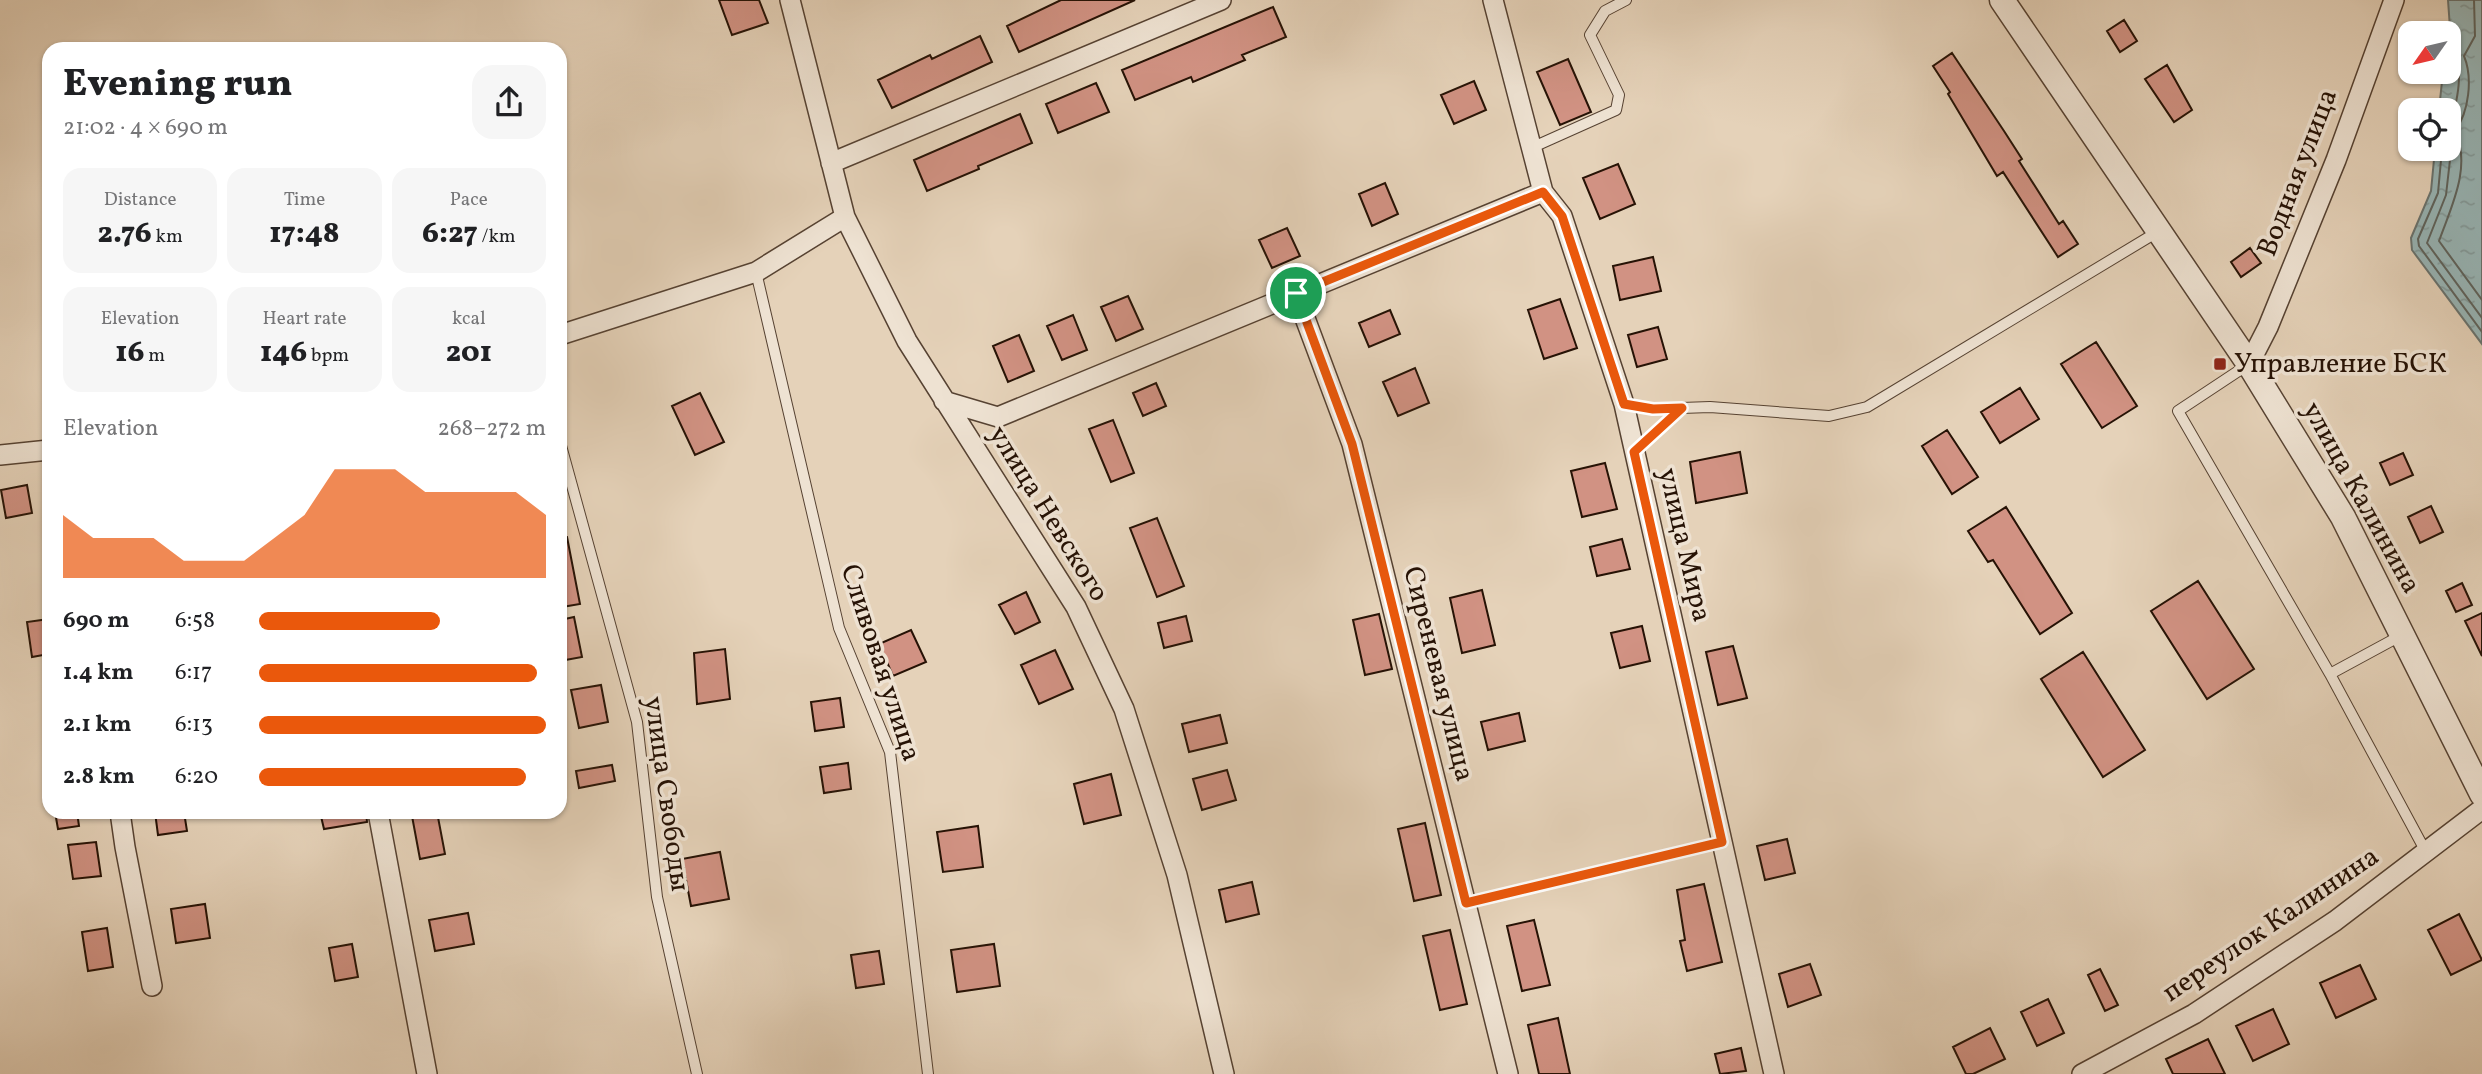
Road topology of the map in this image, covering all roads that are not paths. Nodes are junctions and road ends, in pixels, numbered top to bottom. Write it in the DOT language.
graph roads {
  1 [pos="790,0"];
  2 [pos="1221,0"];
  3 [pos="1493,0"];
  4 [pos="1626,0"];
  5 [pos="2003,0"];
  6 [pos="2393,0"];
  7 [pos="1531,148"];
  8 [pos="831,163"];
  9 [pos="1543,192"];
  10 [pos="845,218"];
  11 [pos="2159,231"];
  12 [pos="756,272"];
  13 [pos="1296,293"];
  14 [pos="567,333"];
  15 [pos="2249,364"];
  16 [pos="944,401"];
  17 [pos="1624,404"];
  18 [pos="1682,408"];
  19 [pos="42,451"];
  20 [pos="1634,452"];
  21 [pos="0,456"];
  22 [pos="567,467"];
  23 [pos="2402,635"];
  24 [pos="2330,674"];
  25 [pos="2482,794"];
  26 [pos="2482,809"];
  27 [pos="121,819"];
  28 [pos="379,819"];
  29 [pos="1722,842"];
  30 [pos="2426,852"];
  31 [pos="1466,903"];
  32 [pos="152,986"];
  33 [pos="427,1074"];
  34 [pos="697,1074"];
  35 [pos="928,1074"];
  36 [pos="1224,1074"];
  37 [pos="1508,1074"];
  38 [pos="1774,1074"];
  39 [pos="2082,1074"];
  1 -- 8 [label="street, улица Невского"];
  2 -- 8 [label="street"];
  3 -- 7 [label="street, улица Мира"];
  4 -- 7 [label="lane"];
  5 -- 11 [label="street, улица Калинина"];
  6 -- 15 [label="street, Водная улица"];
  7 -- 9 [label="street, улица Мира"];
  8 -- 10 [label="street, улица Невского"];
  9 -- 13 [label="street"];
  9 -- 17 [label="street, улица Мира"];
  10 -- 12 [label="street"];
  10 -- 16 [label="street, улица Невского"];
  11 -- 15 [label="street, улица Калинина"];
  11 -- 18 [label="lane"];
  12 -- 14 [label="street"];
  12 -- 35 [label="lane, Сливовая улица"];
  13 -- 16 [label="street"];
  13 -- 31 [label="street, Сиреневая улица"];
  15 -- 23 [label="street, улица Калинина"];
  15 -- 24 [label="lane"];
  16 -- 36 [label="street, улица Невского"];
  17 -- 18 [label="lane"];
  17 -- 20 [label="street, улица Мира"];
  18 -- 20 [label="lane"];
  19 -- 21 [label="street"];
  20 -- 29 [label="street, улица Мира"];
  22 -- 34 [label="lane, улица Свободы"];
  23 -- 24 [label="lane"];
  23 -- 25 [label="street, улица Калинина"];
  24 -- 30 [label="lane"];
  26 -- 30 [label="street, переулок Калинина"];
  27 -- 32 [label="street"];
  28 -- 33 [label="street"];
  29 -- 31 [label="lane"];
  29 -- 38 [label="street, улица Мира"];
  30 -- 39 [label="street, переулок Калинина"];
  31 -- 37 [label="street, Сиреневая улица"];
}
